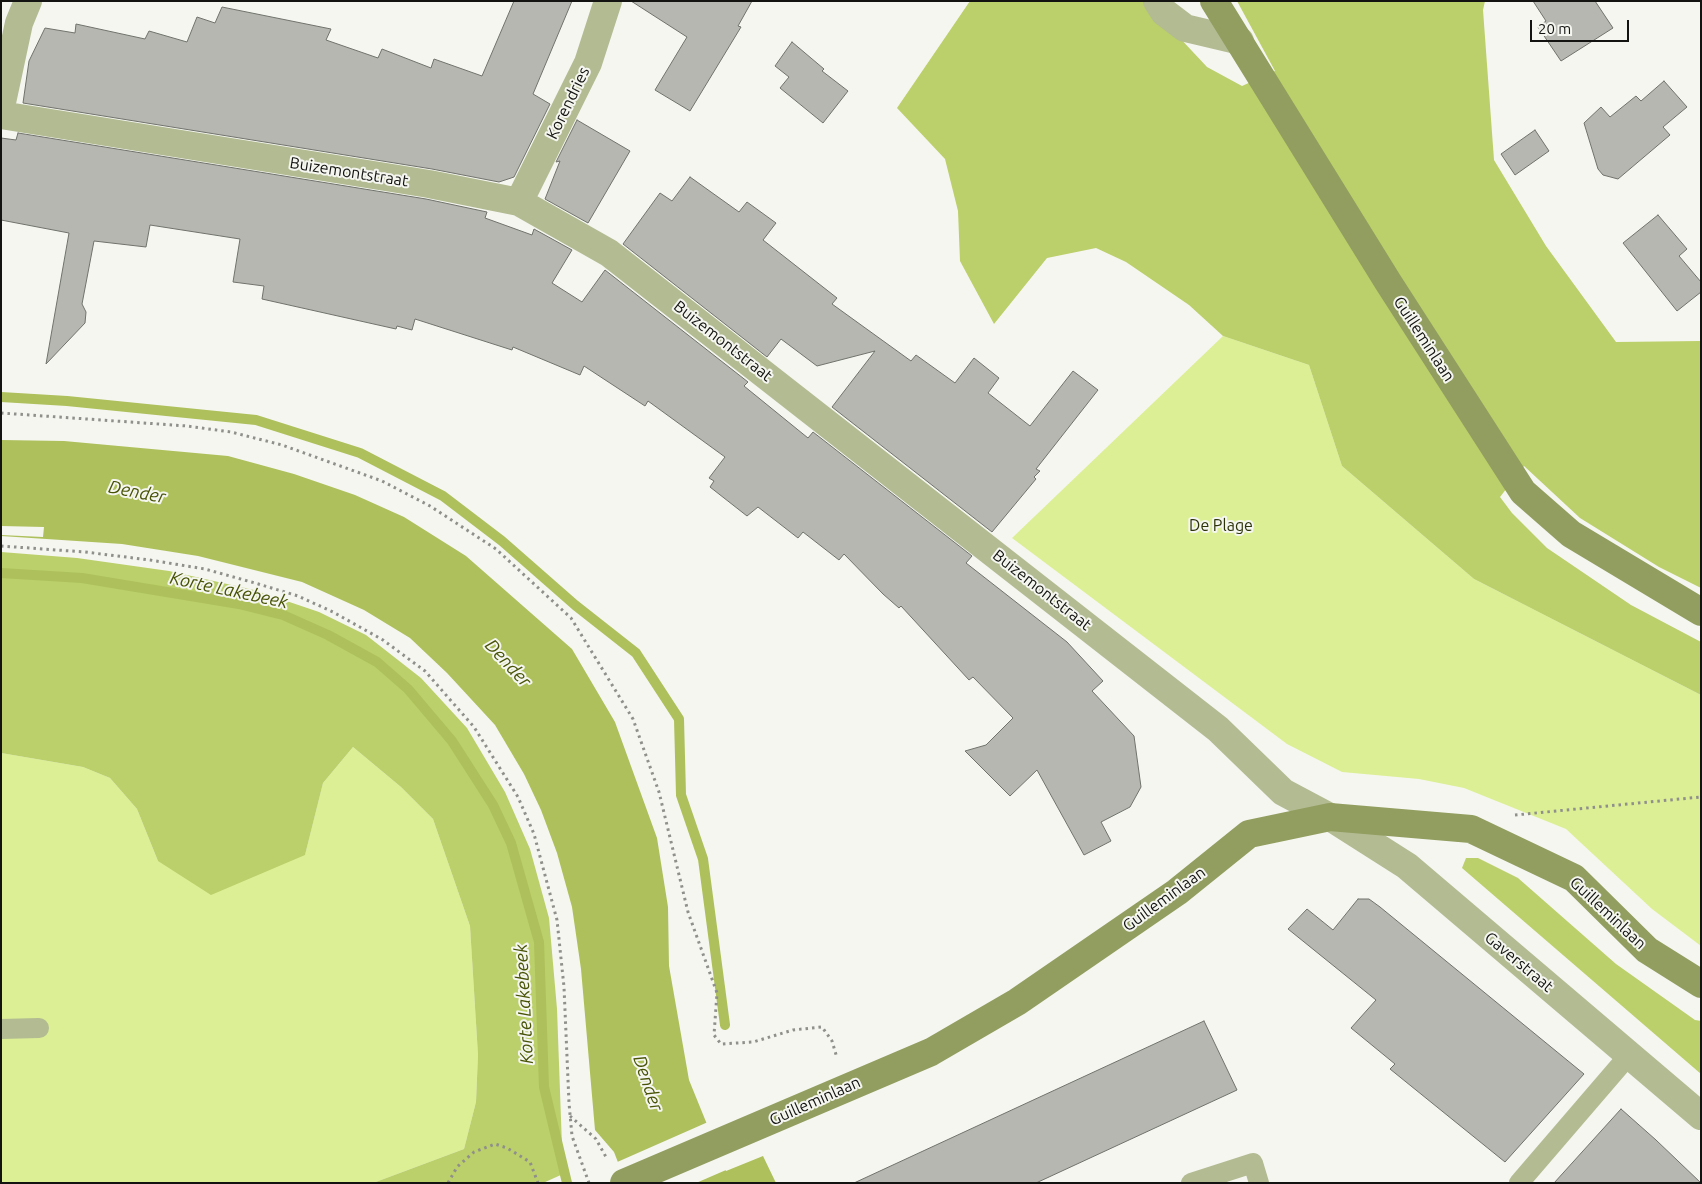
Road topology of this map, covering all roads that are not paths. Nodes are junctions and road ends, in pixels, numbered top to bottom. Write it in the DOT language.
graph roads {
  1 [pos="28,1"];
  2 [pos="608,1"];
  3 [pos="1157,1"];
  4 [pos="1214,1"];
  5 [pos="1240,41"];
  6 [pos="1,107"];
  7 [pos="1,115"];
  8 [pos="519,202"];
  9 [pos="1701,612"];
  10 [pos="1330,816"];
  11 [pos="1701,984"];
  12 [pos="39,1028"];
  13 [pos="1,1029"];
  14 [pos="1629,1055"];
  15 [pos="1701,1116"];
  16 [pos="624,1183"];
  17 [pos="1191,1183"];
  18 [pos="1259,1183"];
  19 [pos="1519,1183"];
  1 -- 6 [label="street"];
  2 -- 8 [label="street, Korendries"];
  3 -- 5 [label="street"];
  4 -- 5 [label="main road, Guilleminlaan"];
  5 -- 9 [label="main road, Guilleminlaan"];
  7 -- 8 [label="street, Buizemontstraat"];
  8 -- 10 [label="street, Buizemontstraat"];
  10 -- 11 [label="main road, Guilleminlaan"];
  10 -- 14 [label="street, Gaverstraat"];
  10 -- 16 [label="main road, Guilleminlaan"];
  12 -- 13 [label="lane"];
  14 -- 15 [label="street, Gaverstraat"];
  14 -- 19 [label="lane"];
  17 -- 18 [label="lane"];
}
